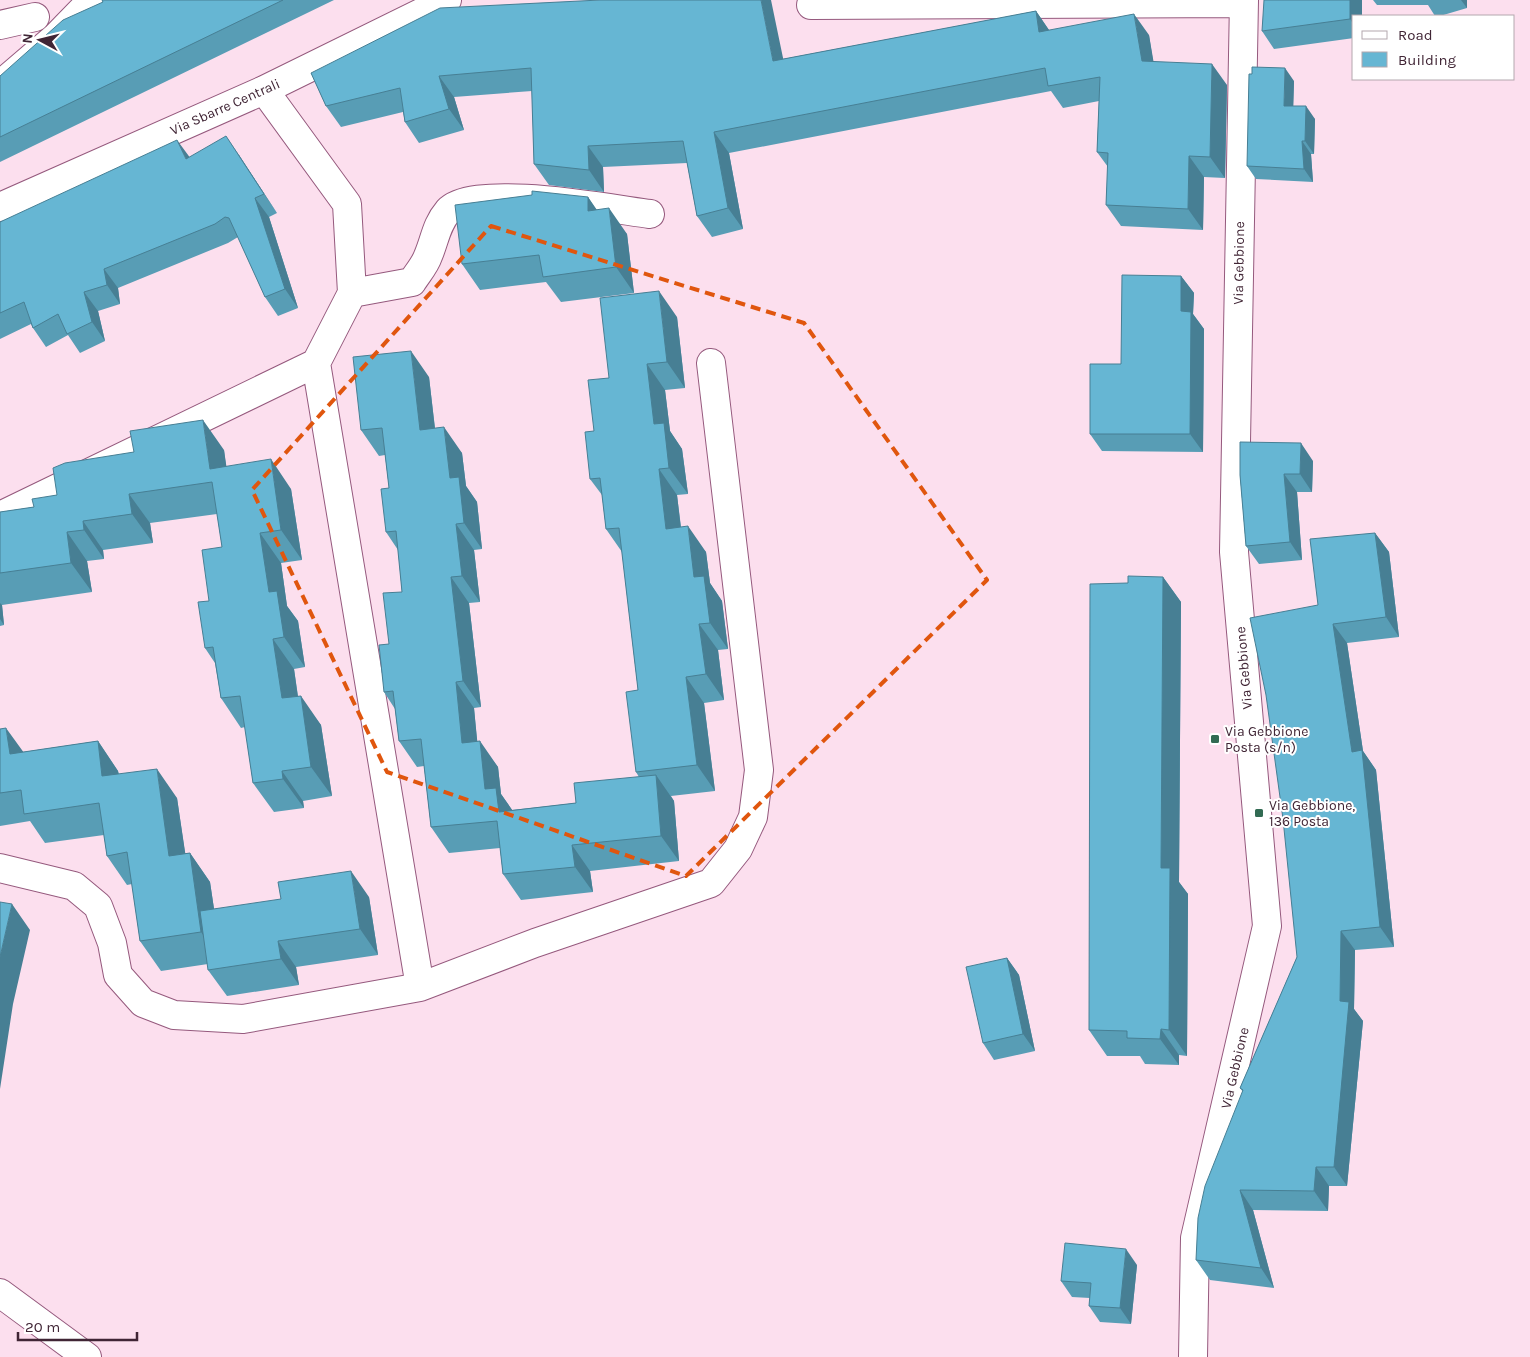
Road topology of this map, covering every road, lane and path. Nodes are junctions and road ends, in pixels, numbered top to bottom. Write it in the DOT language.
graph roads {
  1 [pos="92,0"];
  2 [pos="447,0"];
  3 [pos="1244,2"];
  4 [pos="811,5"];
  5 [pos="35,17"];
  6 [pos="0,26"];
  7 [pos="0,85"];
  8 [pos="264,90"];
  9 [pos="0,208"];
  10 [pos="650,214"];
  11 [pos="352,293"];
  12 [pos="316,363"];
  13 [pos="711,364"];
  14 [pos="0,516"];
  15 [pos="0,868"];
  16 [pos="420,987"];
  17 [pos="0,1293"];
  18 [pos="87,1357"];
  19 [pos="1193,1357"];
  1 -- 7 [label="street"];
  2 -- 8 [label="street, Via Sbarre Centrali"];
  3 -- 4 [label="street"];
  3 -- 19 [label="street, Via Gebbione"];
  5 -- 6 [label="street"];
  8 -- 9 [label="street, Via Sbarre Centrali"];
  8 -- 11 [label="street"];
  10 -- 11 [label="street"];
  11 -- 12 [label="street"];
  12 -- 14 [label="street"];
  12 -- 16 [label="street"];
  13 -- 16 [label="street"];
  15 -- 16 [label="street"];
  17 -- 18 [label="street"];
}
